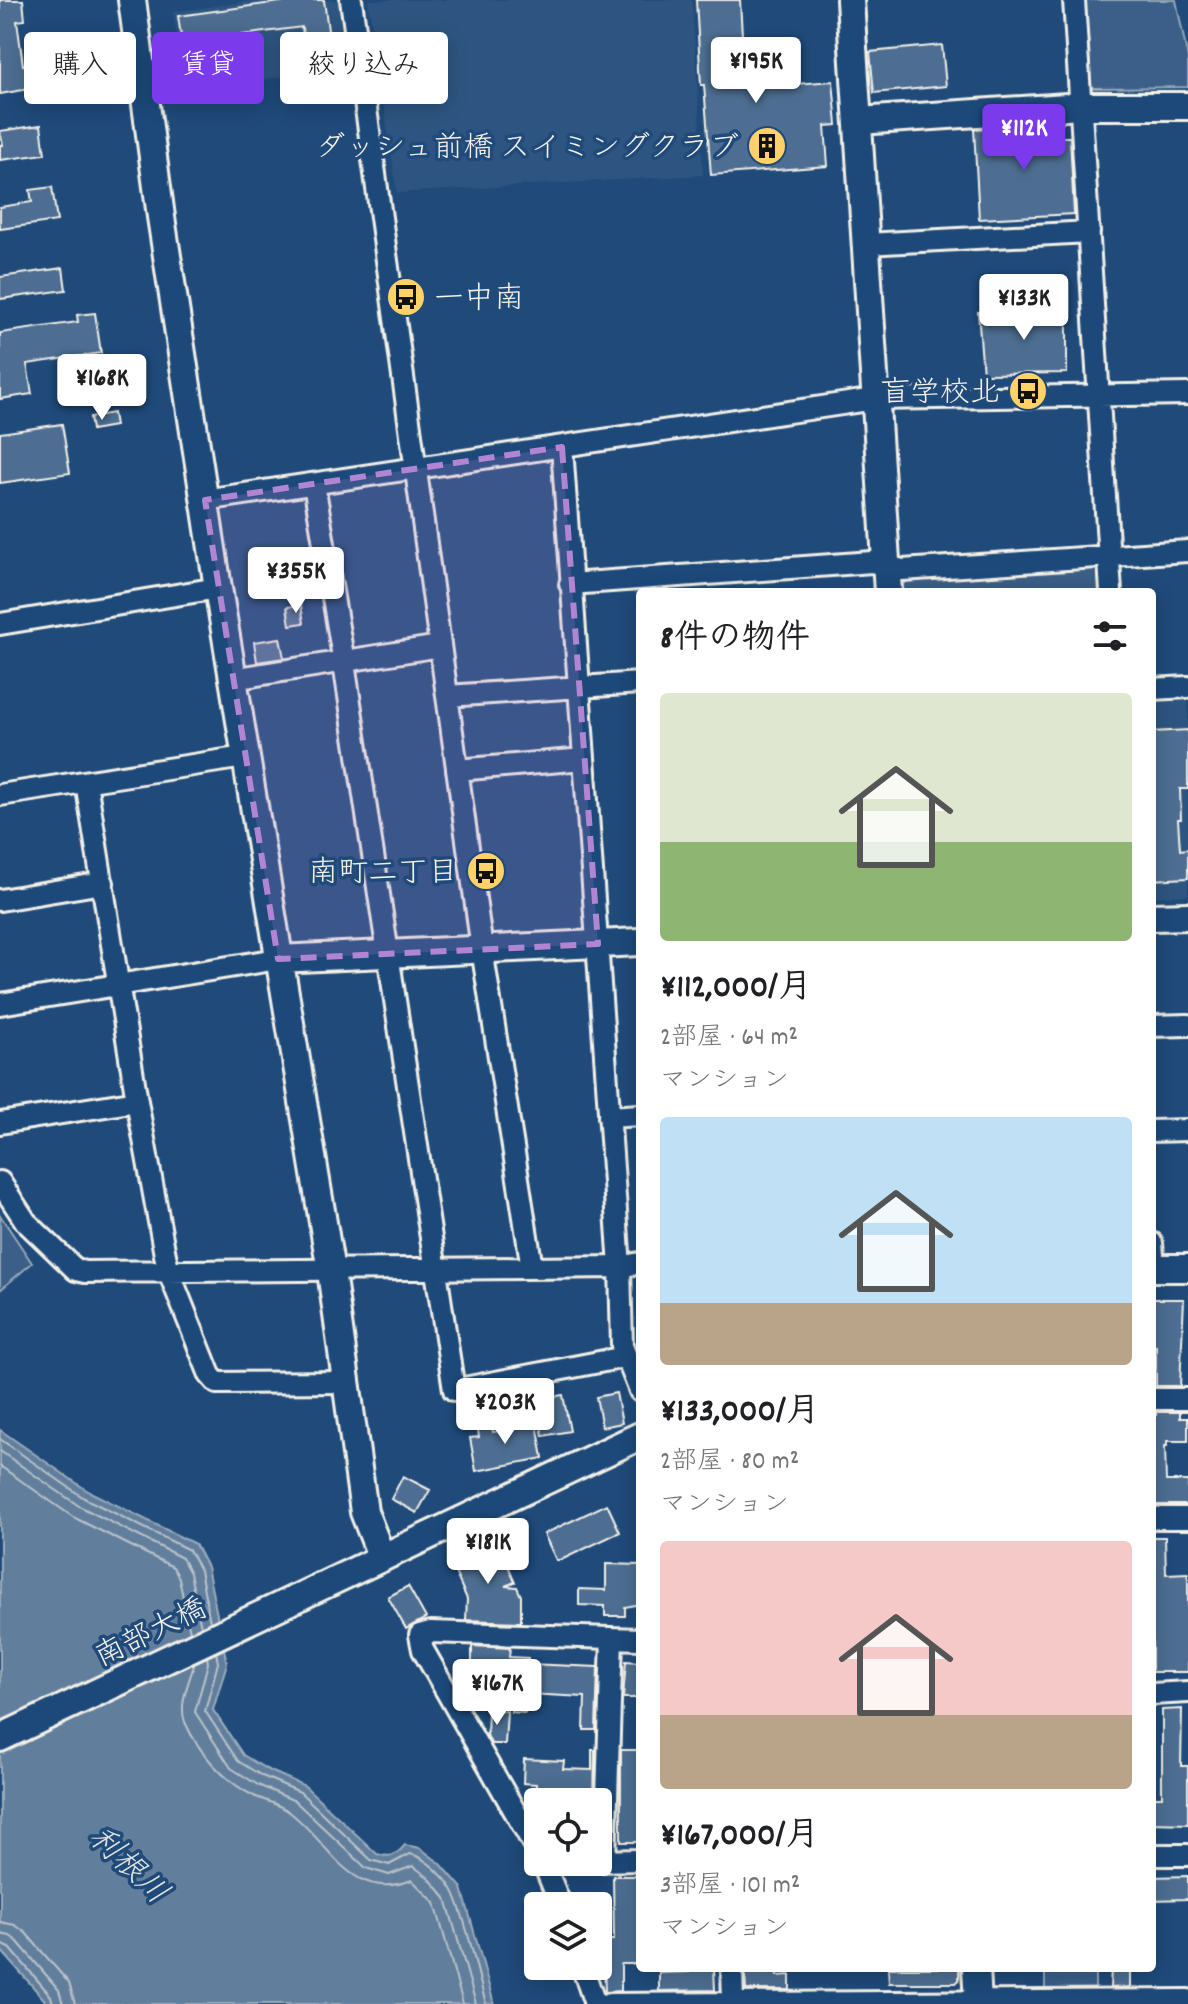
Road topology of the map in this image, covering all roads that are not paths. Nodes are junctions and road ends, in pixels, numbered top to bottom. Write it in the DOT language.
graph roads {
  1 [pos="132,0"];
  2 [pos="351,0"];
  3 [pos="850,0"];
  4 [pos="1074,0"];
  5 [pos="1081,106"];
  6 [pos="1188,106"];
  7 [pos="859,121"];
  8 [pos="1089,232"];
  9 [pos="866,244"];
  10 [pos="1188,394"];
  11 [pos="1098,395"];
  12 [pos="875,399"];
  13 [pos="562,447"];
  14 [pos="415,469"];
  15 [pos="314,484"];
  16 [pos="205,500"];
  17 [pos="1188,551"];
  18 [pos="1109,557"];
  19 [pos="887,579"];
  20 [pos="570,584"];
  21 [pos="218,588"];
  22 [pos="1111,588"];
  23 [pos="0,624"];
  24 [pos="440,646"];
  25 [pos="344,663"];
  26 [pos="232,679"];
  27 [pos="636,683"];
  28 [pos="579,687"];
  29 [pos="1188,687"];
  30 [pos="1156,689"];
  31 [pos="447,696"];
  32 [pos="244,757"];
  33 [pos="584,759"];
  34 [pos="457,770"];
  35 [pos="86,782"];
  36 [pos="0,795"];
  37 [pos="103,883"];
  38 [pos="0,900"];
  39 [pos="1188,916"];
  40 [pos="1156,917"];
  41 [pos="636,942"];
  42 [pos="598,944"];
  43 [pos="482,949"];
  44 [pos="387,954"];
  45 [pos="278,959"];
  46 [pos="118,985"];
  47 [pos="0,1004"];
  48 [pos="1188,1025"];
  49 [pos="1156,1026"];
  50 [pos="137,1101"];
  51 [pos="636,1115"];
  52 [pos="609,1117"];
  53 [pos="0,1123"];
  54 [pos="1188,1130"];
  55 [pos="1156,1131"];
  56 [pos="0,1182"];
  57 [pos="1156,1261"];
  58 [pos="630,1265"];
  59 [pos="532,1268"];
  60 [pos="1188,1268"];
  61 [pos="438,1270"];
  62 [pos="331,1271"];
  63 [pos="169,1272"];
  64 [pos="625,1357"];
  65 [pos="345,1382"];
  66 [pos="636,1382"];
  67 [pos="1156,1399"];
  68 [pos="1188,1399"];
  69 [pos="636,1438"];
  70 [pos="1156,1518"];
  71 [pos="1188,1518"];
  72 [pos="382,1558"];
  73 [pos="612,1638"];
  74 [pos="636,1639"];
  75 [pos="1188,1692"];
  76 [pos="1156,1694"];
  77 [pos="0,1738"];
  78 [pos="605,1788"];
  79 [pos="524,1824"];
  80 [pos="1156,1855"];
  81 [pos="1188,1855"];
  82 [pos="636,1860"];
  83 [pos="612,1861"];
  84 [pos="732,1972"];
  85 [pos="976,1972"];
  86 [pos="587,1980"];
  87 [pos="1188,2000"];
  88 [pos="733,2003"];
  89 [pos="978,2003"];
  90 [pos="595,2004"];
  91 [pos="609,2004"];
  1 -- 16 [label="street"];
  2 -- 14 [label="street"];
  3 -- 7 [label="street"];
  4 -- 5 [label="street"];
  5 -- 6 [label="street"];
  5 -- 7 [label="street"];
  5 -- 8 [label="street"];
  7 -- 9 [label="street"];
  8 -- 9 [label="street"];
  8 -- 11 [label="street"];
  9 -- 12 [label="street"];
  10 -- 11 [label="street"];
  11 -- 12 [label="street"];
  11 -- 18 [label="street"];
  12 -- 13 [label="street"];
  12 -- 19 [label="street"];
  13 -- 14 [label="street"];
  13 -- 20 [label="street"];
  14 -- 15 [label="street"];
  14 -- 24 [label="street"];
  15 -- 16 [label="street"];
  15 -- 25 [label="street"];
  16 -- 21 [label="street"];
  17 -- 18 [label="street"];
  18 -- 19 [label="street"];
  18 -- 22 [label="street"];
  19 -- 20 [label="street"];
  20 -- 28 [label="street"];
  21 -- 23 [label="street"];
  21 -- 26 [label="street"];
  24 -- 25 [label="street"];
  24 -- 31 [label="street"];
  25 -- 26 [label="street"];
  25 -- 44 [label="street"];
  26 -- 32 [label="street"];
  27 -- 28 [label="street"];
  28 -- 31 [label="street"];
  28 -- 33 [label="street"];
  29 -- 30 [label="street"];
  31 -- 34 [label="street"];
  32 -- 35 [label="street"];
  32 -- 45 [label="street"];
  33 -- 34 [label="street"];
  33 -- 42 [label="street"];
  34 -- 43 [label="street"];
  35 -- 36 [label="street"];
  35 -- 37 [label="street"];
  37 -- 38 [label="street"];
  37 -- 46 [label="street"];
  39 -- 40 [label="street"];
  41 -- 42 [label="street"];
  42 -- 43 [label="street"];
  42 -- 52 [label="street"];
  43 -- 44 [label="street"];
  43 -- 59 [label="street"];
  44 -- 45 [label="street"];
  44 -- 61 [label="street"];
  45 -- 46 [label="street"];
  45 -- 62 [label="street"];
  46 -- 47 [label="street"];
  46 -- 50 [label="street"];
  48 -- 49 [label="street"];
  50 -- 53 [label="street"];
  50 -- 63 [label="street"];
  51 -- 52 [label="street"];
  52 -- 58 [label="street"];
  54 -- 55 [label="street"];
  56 -- 63 [label="street"];
  57 -- 60 [label="street"];
  58 -- 59 [label="street"];
  58 -- 64 [label="street"];
  59 -- 61 [label="street"];
  61 -- 62 [label="street"];
  61 -- 64 [label="street"];
  62 -- 63 [label="street"];
  62 -- 65 [label="street"];
  63 -- 65 [label="street"];
  64 -- 66 [label="street"];
  65 -- 72 [label="street"];
  67 -- 68 [label="street"];
  69 -- 72 [label="street, 南部大橋"];
  70 -- 71 [label="street"];
  72 -- 77 [label="street, 南部大橋"];
  73 -- 74 [label="street"];
  73 -- 78 [label="street"];
  73 -- 79 [label="street"];
  75 -- 76 [label="street"];
  80 -- 81 [label="street"];
  82 -- 83 [label="street"];
  84 -- 88 [label="street"];
  85 -- 89 [label="street"];
  86 -- 90 [label="street"];
  87 -- 89 [label="street"];
  88 -- 89 [label="street"];
  88 -- 91 [label="street"];
}
